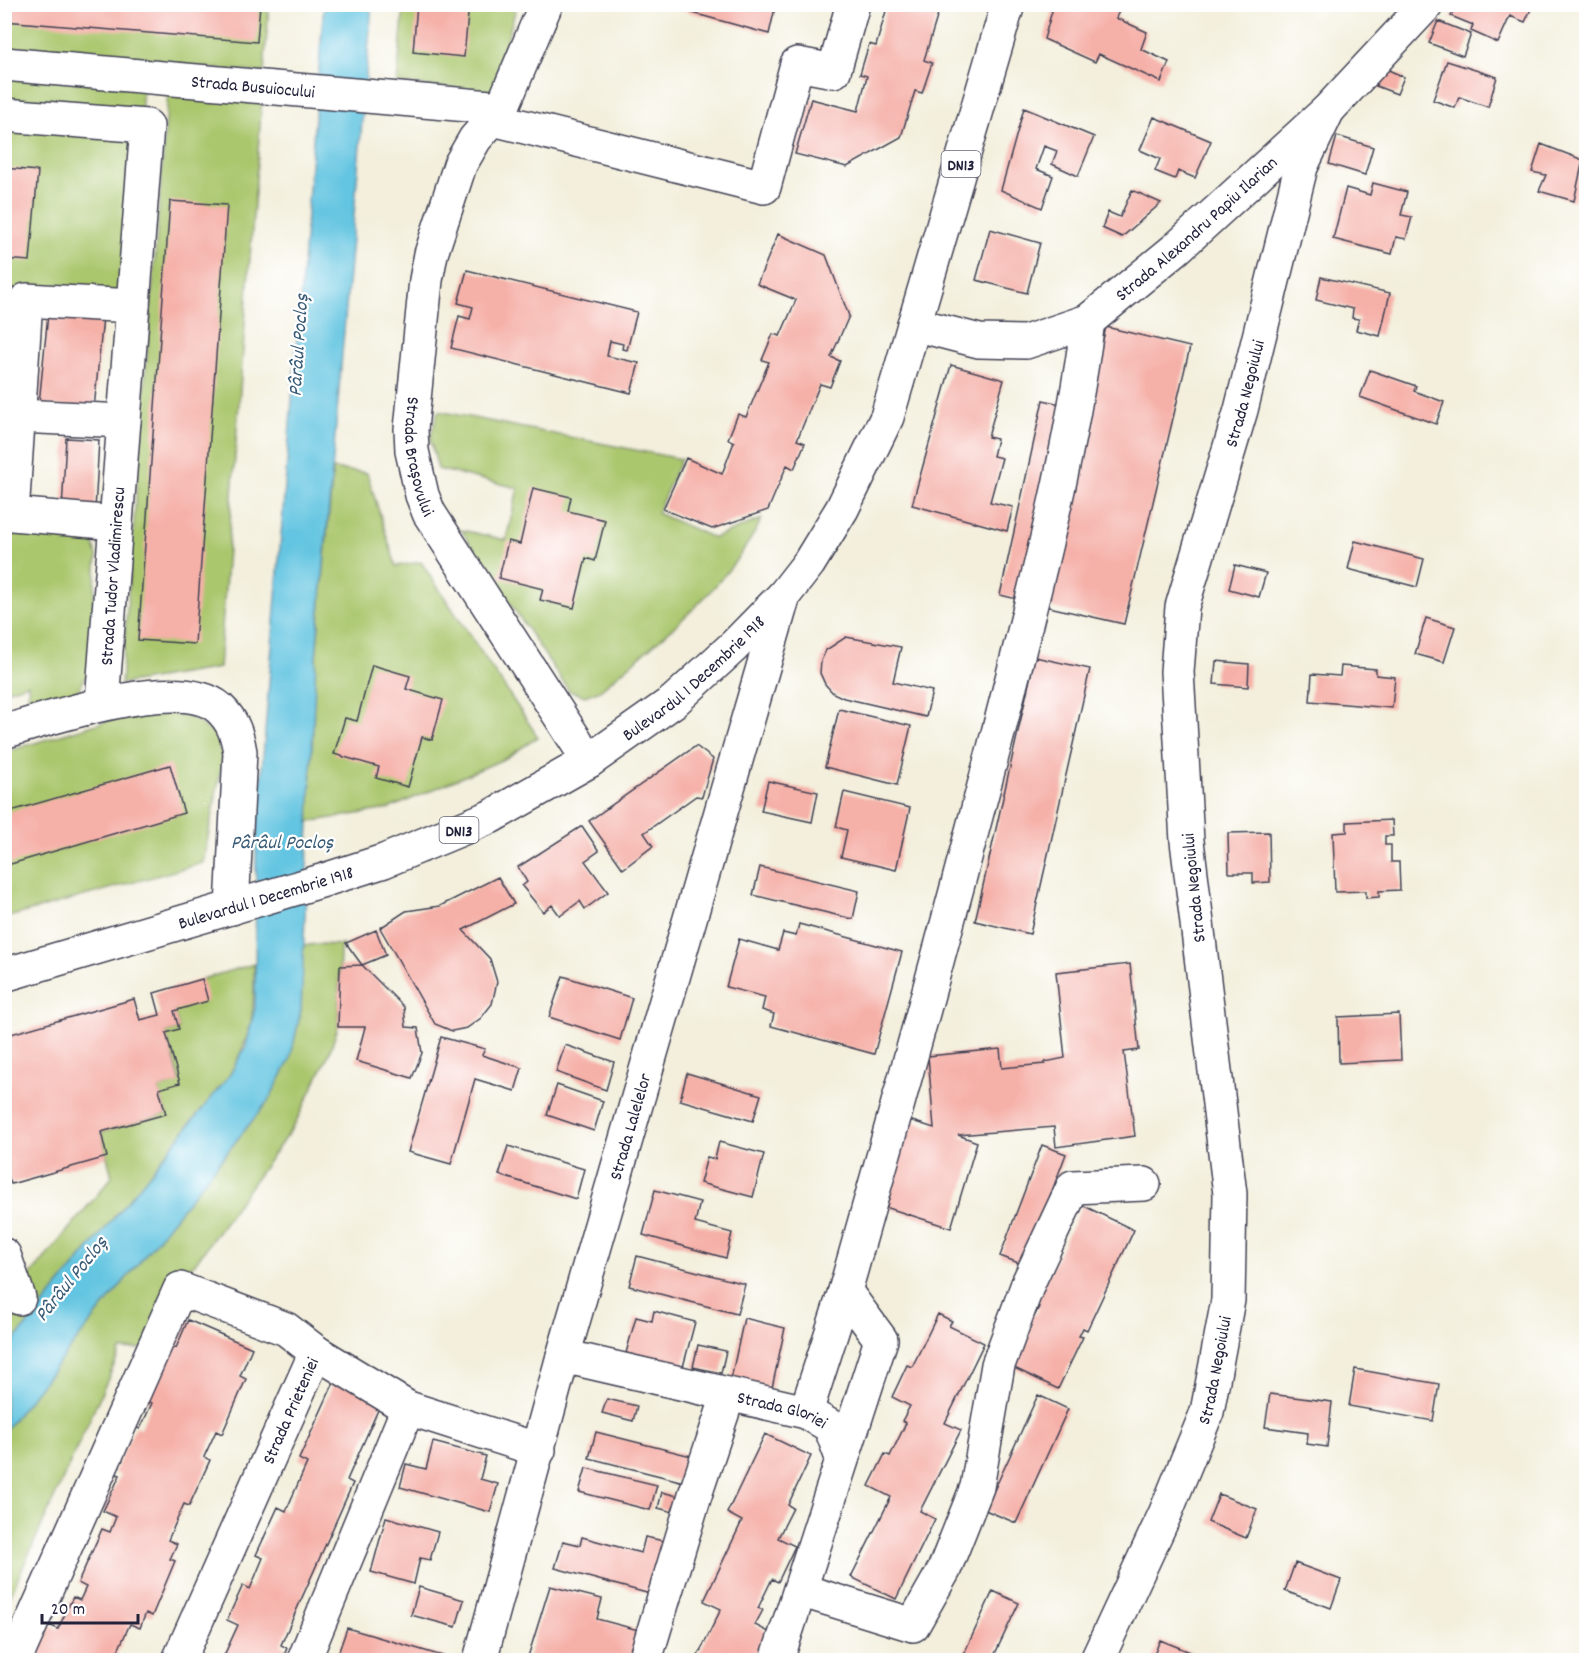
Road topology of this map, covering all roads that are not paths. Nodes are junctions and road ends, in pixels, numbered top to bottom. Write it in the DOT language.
graph roads {
  1 [pos="546,4"];
  2 [pos="853,4"];
  3 [pos="1008,4"];
  4 [pos="1427,4"];
  5 [pos="4,64"];
  6 [pos="1328,110"];
  7 [pos="498,114"];
  8 [pos="4,115"];
  9 [pos="133,306"];
  10 [pos="1089,321"];
  11 [pos="914,324"];
  12 [pos="19,416"];
  13 [pos="124,421"];
  14 [pos="116,523"];
  15 [pos="784,595"];
  16 [pos="102,702"];
  17 [pos="4,732"];
  18 [pos="589,761"];
  19 [pos="232,908"];
  20 [pos="4,975"];
  21 [pos="1144,1184"];
  22 [pos="4,1256"];
  23 [pos="845,1291"];
  24 [pos="19,1298"];
  25 [pos="316,1352"];
  26 [pos="564,1356"];
  27 [pos="729,1396"];
  28 [pos="408,1408"];
  29 [pos="806,1412"];
  30 [pos="539,1450"];
  31 [pos="842,1458"];
  32 [pos="800,1590"];
  33 [pos="15,1660"];
  34 [pos="179,1660"];
  35 [pos="304,1660"];
  36 [pos="480,1660"];
  37 [pos="645,1660"];
  38 [pos="777,1660"];
  39 [pos="1097,1660"];
  1 -- 7 [label="street, Strada Brașovului"];
  2 -- 7 [label="street"];
  3 -- 11 [label="street, Bulevardul 1 Decembrie 1918 / DN13"];
  4 -- 6 [label="street, Strada Alexandru Papiu Ilarian"];
  5 -- 7 [label="street, Strada Busuiocului"];
  6 -- 10 [label="street, Strada Alexandru Papiu Ilarian"];
  6 -- 39 [label="street, Strada Negoiului"];
  7 -- 18 [label="street, Strada Brașovului"];
  8 -- 9 [label="street, Strada Tudor Vladimirescu"];
  9 -- 12 [label="street"];
  9 -- 13 [label="street, Strada Tudor Vladimirescu"];
  10 -- 11 [label="street, Strada Alexandru Papiu Ilarian"];
  10 -- 23 [label="street"];
  11 -- 15 [label="street, Bulevardul 1 Decembrie 1918 / DN13"];
  12 -- 13 [label="street"];
  12 -- 14 [label="street"];
  13 -- 14 [label="street, Strada Tudor Vladimirescu"];
  14 -- 16 [label="street, Strada Tudor Vladimirescu"];
  15 -- 18 [label="street, Bulevardul 1 Decembrie 1918 / DN13"];
  15 -- 26 [label="street, Strada Lalelelor"];
  16 -- 17 [label="street"];
  16 -- 19 [label="street"];
  18 -- 19 [label="street, Bulevardul 1 Decembrie 1918 / DN13"];
  19 -- 20 [label="street, Bulevardul 1 Decembrie 1918 / DN13"];
  21 -- 32 [label="street"];
  22 -- 24 [label="street"];
  23 -- 29 [label="street"];
  23 -- 31 [label="street"];
  25 -- 28 [label="street, Strada Prieteniei"];
  25 -- 33 [label="street"];
  25 -- 34 [label="street, Strada Prieteniei"];
  26 -- 27 [label="street, Strada Gloriei"];
  26 -- 30 [label="street, Strada Lalelelor"];
  27 -- 29 [label="street, Strada Gloriei"];
  27 -- 37 [label="street"];
  28 -- 30 [label="street, Strada Prieteniei"];
  28 -- 35 [label="street"];
  29 -- 31 [label="street, Strada Gloriei"];
  30 -- 36 [label="street, Strada Lalelelor"];
  31 -- 32 [label="street"];
  32 -- 38 [label="street"];
}
